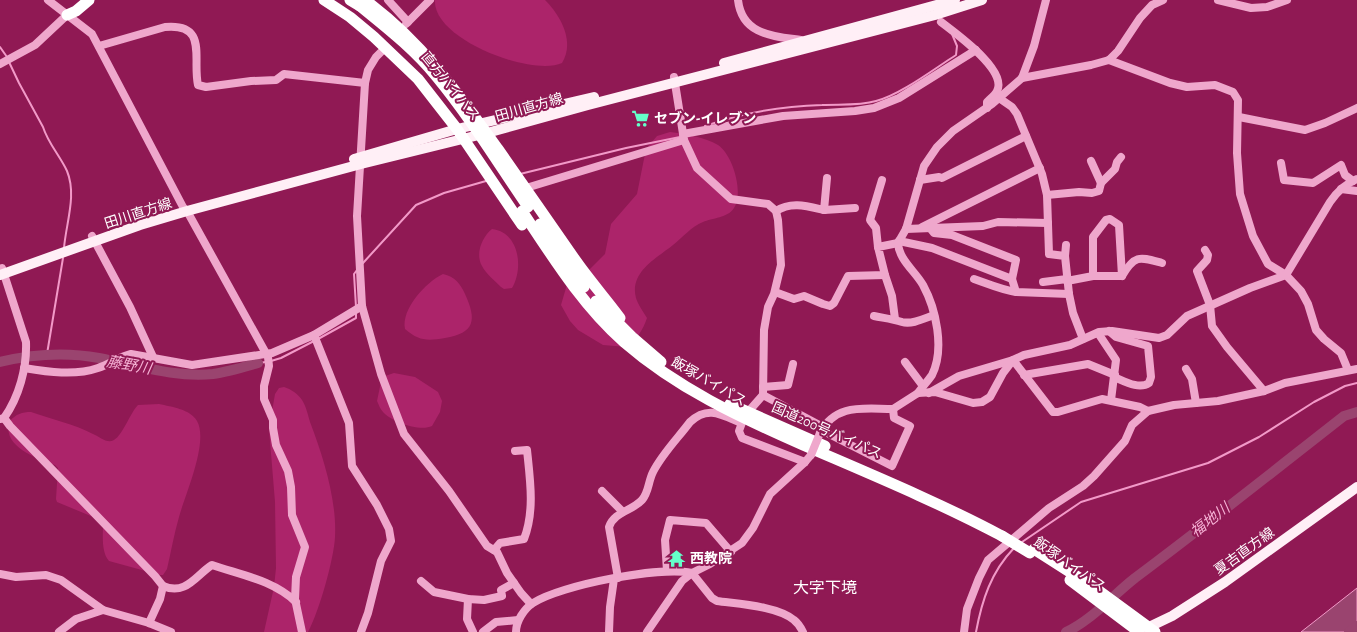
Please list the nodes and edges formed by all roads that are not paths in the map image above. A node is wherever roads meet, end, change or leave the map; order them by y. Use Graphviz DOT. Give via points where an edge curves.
graph roads {
  1 [pos="48,0"];
  2 [pos="79,0"];
  3 [pos="88,0"];
  4 [pos="324,0"];
  5 [pos="336,0"];
  6 [pos="388,0"];
  7 [pos="430,0"];
  8 [pos="738,0"];
  9 [pos="955,0"];
  10 [pos="982,0"];
  11 [pos="1046,0"];
  12 [pos="1163,0"];
  13 [pos="1218,0"];
  14 [pos="1286,0"];
  15 [pos="358,5"];
  16 [pos="938,10"];
  17 [pos="67,15"];
  18 [pos="805,41"];
  19 [pos="99,46"];
  20 [pos="976,50"];
  21 [pos="382,51"];
  22 [pos="1109,60"];
  23 [pos="0,64"];
  24 [pos="1022,78"];
  25 [pos="674,80"];
  26 [pos="365,83"];
  27 [pos="999,98"];
  28 [pos="987,108"];
  29 [pos="1357,108"];
  30 [pos="1239,117"];
  31 [pos="484,129"];
  32 [pos="460,134"];
  33 [pos="1026,136"];
  34 [pos="683,137"];
  35 [pos="1121,157"];
  36 [pos="1091,160"];
  37 [pos="361,161"];
  38 [pos="1281,162"];
  39 [pos="1040,168"];
  40 [pos="827,178"];
  41 [pos="882,180"];
  42 [pos="920,180"];
  43 [pos="1355,180"];
  44 [pos="1101,183"];
  45 [pos="526,188"];
  46 [pos="1342,189"];
  47 [pos="1357,191"];
  48 [pos="1047,195"];
  49 [pos="855,208"];
  50 [pos="185,209"];
  51 [pos="525,209"];
  52 [pos="824,210"];
  53 [pos="776,211"];
  54 [pos="1048,223"];
  55 [pos="930,228"];
  56 [pos="906,229"];
  57 [pos="918,229"];
  58 [pos="93,239"];
  59 [pos="898,242"];
  60 [pos="1066,245"];
  61 [pos="878,247"];
  62 [pos="1205,250"];
  63 [pos="1065,256"];
  64 [pos="1162,263"];
  65 [pos="1,271"];
  66 [pos="885,274"];
  67 [pos="1286,275"];
  68 [pos="1093,276"];
  69 [pos="1122,276"];
  70 [pos="974,279"];
  71 [pos="1012,279"];
  72 [pos="1067,280"];
  73 [pos="1043,282"];
  74 [pos="775,292"];
  75 [pos="1016,292"];
  76 [pos="1068,294"];
  77 [pos="1210,305"];
  78 [pos="362,306"];
  79 [pos="934,315"];
  80 [pos="874,316"];
  81 [pos="895,319"];
  82 [pos="1109,331"];
  83 [pos="1098,333"];
  84 [pos="314,335"];
  85 [pos="1083,339"];
  86 [pos="622,341"];
  87 [pos="640,343"];
  88 [pos="266,353"];
  89 [pos="152,357"];
  90 [pos="1014,360"];
  91 [pos="905,362"];
  92 [pos="792,364"];
  93 [pos="25,365"];
  94 [pos="1357,369"];
  95 [pos="1186,370"];
  96 [pos="1348,370"];
  97 [pos="1024,374"];
  98 [pos="1115,376"];
  99 [pos="920,390"];
  100 [pos="763,391"];
  101 [pos="1264,391"];
  102 [pos="929,392"];
  103 [pos="1111,400"];
  104 [pos="1196,403"];
  105 [pos="893,409"];
  106 [pos="1148,411"];
  107 [pos="2,418"];
  108 [pos="744,418"];
  109 [pos="822,430"];
  110 [pos="515,450"];
  111 [pos="805,462"];
  112 [pos="1357,487"];
  113 [pos="602,490"];
  114 [pos="623,512"];
  115 [pos="494,550"];
  116 [pos="730,552"];
  117 [pos="666,571"];
  118 [pos="692,573"];
  119 [pos="0,574"];
  120 [pos="616,579"];
  121 [pos="421,580"];
  122 [pos="514,583"];
  123 [pos="163,586"];
  124 [pos="468,599"];
  125 [pos="296,602"];
  126 [pos="531,604"];
  127 [pos="103,610"];
  128 [pos="518,620"];
  129 [pos="149,623"];
  130 [pos="1147,631"];
  131 [pos="59,632"];
  132 [pos="171,632"];
  133 [pos="302,632"];
  134 [pos="361,632"];
  135 [pos="473,632"];
  136 [pos="483,632"];
  137 [pos="516,632"];
  138 [pos="609,632"];
  139 [pos="647,632"];
  140 [pos="803,632"];
  141 [pos="964,632"];
  1 -- 17 [label="street"];
  2 -- 17 [label="highway"];
  3 -- 17 [label="highway" via="76,12"];
  4 -- 32 [label="highway" via="350,17 393,54 418,79"];
  5 -- 15 [label="highway, 直方バイパス"];
  6 -- 7 [label="street" via="407,23"];
  8 -- 18 [label="street" via="745,21 752,27 766,35"];
  9 -- 16 [label="main road, 田川直方線"];
  10 -- 16 [label="main road, 田川直方線"];
  11 -- 24 [label="street"];
  12 -- 22 [label="street" via="1152,5 1140,18"];
  13 -- 14 [label="street" via="1251,8 1267,7"];
  15 -- 31 [label="highway" via="388,17 413,41"];
  15 -- 51 [label="highway, 直方バイパス, bridge" via="395,35 435,75 478,133"];
  16 -- 18 [label="main road, 田川直方線"];
  16 -- 20 [label="street"];
  16 -- 25 [label="main road, 田川直方線"];
  17 -- 19 [label="street" via="92,34"];
  17 -- 23 [label="street" via="35,45"];
  18 -- 25 [label="main road, 田川直方線"];
  19 -- 26 [label="street" via="174,26 185,29 194,37 198,85 206,87 276,80 284,74"];
  19 -- 50 [label="street"];
  20 -- 28 [label="street" via="993,68 997,80 997,92 986,102"];
  20 -- 34 [label="street" via="899,98 874,108 783,116"];
  21 -- 26 [label="street" via="368,70"];
  22 -- 24 [label="street"];
  22 -- 30 [label="street" via="1170,84 1223,87 1233,92 1238,100"];
  24 -- 27 [label="street"];
  25 -- 31 [label="main road, 田川直方線"];
  25 -- 34 [label="street"];
  26 -- 37 [label="street"];
  27 -- 28 [label="street"];
  27 -- 33 [label="street" via="1017,114"];
  28 -- 42 [label="street" via="953,131 937,147 924,166"];
  29 -- 30 [label="street" via="1304,130"];
  30 -- 67 [label="street" via="1240,194 1253,236 1268,264"];
  31 -- 32 [label="main road, 田川直方線"];
  31 -- 45 [label="highway"];
  32 -- 37 [label="main road, 田川直方線"];
  32 -- 86 [label="highway" via="557,275 599,323"];
  33 -- 39 [label="street"];
  33 -- 42 [label="street" via="942,178"];
  34 -- 45 [label="street"];
  34 -- 53 [label="street" via="697,168 731,199 768,204"];
  35 -- 44 [label="street" via="1115,169"];
  36 -- 44 [label="street"];
  37 -- 50 [label="main road, 田川直方線"];
  37 -- 78 [label="street" via="357,216"];
  38 -- 43 [label="street" via="1284,180 1313,183 1341,165 1345,174"];
  39 -- 48 [label="street"];
  39 -- 57 [label="street"];
  40 -- 52 [label="street"];
  41 -- 61 [label="street" via="870,220 876,228"];
  42 -- 56 [label="street"];
  43 -- 46 [label="street"];
  44 -- 48 [label="street" via="1099,191 1092,193"];
  45 -- 87 [label="highway" via="577,262"];
  46 -- 47 [label="street"];
  46 -- 67 [label="street" via="1330,202"];
  48 -- 54 [label="street"];
  49 -- 52 [label="street"];
  50 -- 58 [label="main road, 田川直方線"];
  50 -- 88 [label="street"];
  51 -- 86 [label="highway, 飯塚バイパス" via="568,279"];
  51 -- 87 [label="highway, 国道200号バイパス" via="586,290"];
  52 -- 53 [label="street" via="796,204"];
  53 -- 74 [label="street" via="781,265"];
  54 -- 55 [label="street" via="998,222 983,226"];
  54 -- 63 [label="street" via="1049,254"];
  55 -- 57 [label="street"];
  55 -- 71 [label="street" via="934,233 952,234 1016,260"];
  56 -- 57 [label="street"];
  56 -- 59 [label="street"];
  58 -- 65 [label="main road, 田川直方線"];
  58 -- 89 [label="street" via="130,307"];
  59 -- 61 [label="street"];
  59 -- 71 [label="street" via="932,248"];
  59 -- 79 [label="street" via="900,255 923,285"];
  60 -- 63 [label="street"];
  61 -- 66 [label="street"];
  62 -- 77 [label="street" via="1207,260 1197,271"];
  63 -- 72 [label="street"];
  64 -- 69 [label="street" via="1137,259"];
  65 -- 93 [label="street" via="26,342"];
  66 -- 74 [label="street" via="848,276 830,306 804,296 794,299"];
  66 -- 81 [label="street"];
  67 -- 77 [label="street"];
  67 -- 96 [label="street" via="1301,291 1316,330 1341,353"];
  68 -- 69 [label="street"];
  68 -- 69 [label="street" via="1093,238 1110,219 1119,225"];
  68 -- 72 [label="street"];
  70 -- 75 [label="street"];
  71 -- 75 [label="street"];
  72 -- 73 [label="street"];
  72 -- 76 [label="street"];
  74 -- 100 [label="street" via="768,307 764,330"];
  75 -- 76 [label="street"];
  76 -- 85 [label="street"];
  77 -- 82 [label="street" via="1187,316 1167,335 1159,338"];
  77 -- 101 [label="street" via="1212,326"];
  78 -- 84 [label="street"];
  78 -- 115 [label="street" via="381,374 404,434 487,546"];
  79 -- 81 [label="street" via="912,322"];
  79 -- 99 [label="street" via="938,346 934,369"];
  80 -- 81 [label="street"];
  82 -- 83 [label="street"];
  82 -- 98 [label="street" via="1116,337 1148,346 1149,383 1140,386"];
  83 -- 85 [label="street"];
  83 -- 98 [label="street" via="1116,360"];
  84 -- 88 [label="street"];
  84 -- 134 [label="street" via="349,423 352,466 389,529 390,541 381,561"];
  85 -- 90 [label="street" via="1070,345 1024,354"];
  86 -- 108 [label="highway, 飯塚バイパス" via="666,375"];
  87 -- 108 [label="highway, 国道200号バイパス" via="686,380 720,399"];
  88 -- 89 [label="street" via="192,366"];
  88 -- 125 [label="street" via="269,366 264,399 273,420 276,445 288,471 292,515 305,547 296,576"];
  89 -- 93 [label="street" via="122,356 85,372 47,372"];
  90 -- 97 [label="street"];
  90 -- 102 [label="street" via="959,376"];
  90 -- 102 [label="street" via="990,397 982,402 973,403"];
  91 -- 99 [label="street"];
  92 -- 100 [label="street" via="788,385"];
  93 -- 107 [label="street" via="12,407"];
  94 -- 96 [label="street"];
  95 -- 104 [label="street" via="1192,379"];
  96 -- 101 [label="street" via="1285,383"];
  97 -- 98 [label="street" via="1088,364"];
  97 -- 103 [label="street" via="1053,412 1102,399"];
  98 -- 103 [label="street"];
  99 -- 102 [label="street"];
  99 -- 105 [label="street"];
  100 -- 108 [label="street"];
  100 -- 109 [label="street"];
  101 -- 104 [label="street"];
  103 -- 106 [label="street"];
  104 -- 106 [label="street"];
  105 -- 109 [label="street" via="850,409 836,414"];
  105 -- 109 [label="street" via="894,418 910,426 892,466"];
  106 -- 141 [label="street" via="1132,425 1125,441 1094,476 1049,508 988,560 973,591"];
  107 -- 123 [label="street"];
  108 -- 111 [label="street" via="739,431 742,438"];
  108 -- 114 [label="street" via="714,412 696,416 653,471 643,499"];
  108 -- 130 [label="highway, 国道200号バイパス" via="928,492 986,519"];
  109 -- 111 [label="street, bridge"];
  110 -- 115 [label="street" via="527,450 531,496 526,533 524,539 500,543"];
  111 -- 116 [label="street" via="770,494 753,528"];
  112 -- 130 [label="main road, 夏吉直方線" via="1225,582"];
  113 -- 114 [label="street"];
  114 -- 120 [label="street" via="612,520 609,527"];
  115 -- 122 [label="street"];
  116 -- 117 [label="street" via="706,523 670,520 665,540"];
  116 -- 118 [label="street"];
  117 -- 118 [label="street"];
  117 -- 120 [label="street"];
  118 -- 139 [label="street" via="673,592"];
  118 -- 140 [label="street" via="717,601 784,614 794,620"];
  119 -- 127 [label="street" via="46,576 61,580"];
  120 -- 126 [label="street" via="574,588"];
  120 -- 138 [label="street"];
  121 -- 124 [label="street" via="434,592"];
  122 -- 124 [label="street" via="501,590 502,596"];
  122 -- 126 [label="street"];
  123 -- 125 [label="street" via="179,588 212,565 266,582"];
  123 -- 129 [label="street"];
  124 -- 135 [label="street" via="467,619"];
  125 -- 133 [label="street"];
  126 -- 128 [label="street"];
  127 -- 129 [label="street"];
  127 -- 131 [label="street" via="76,619"];
  128 -- 136 [label="street" via="496,622"];
  128 -- 137 [label="street"];
  129 -- 132 [label="street"];
}
